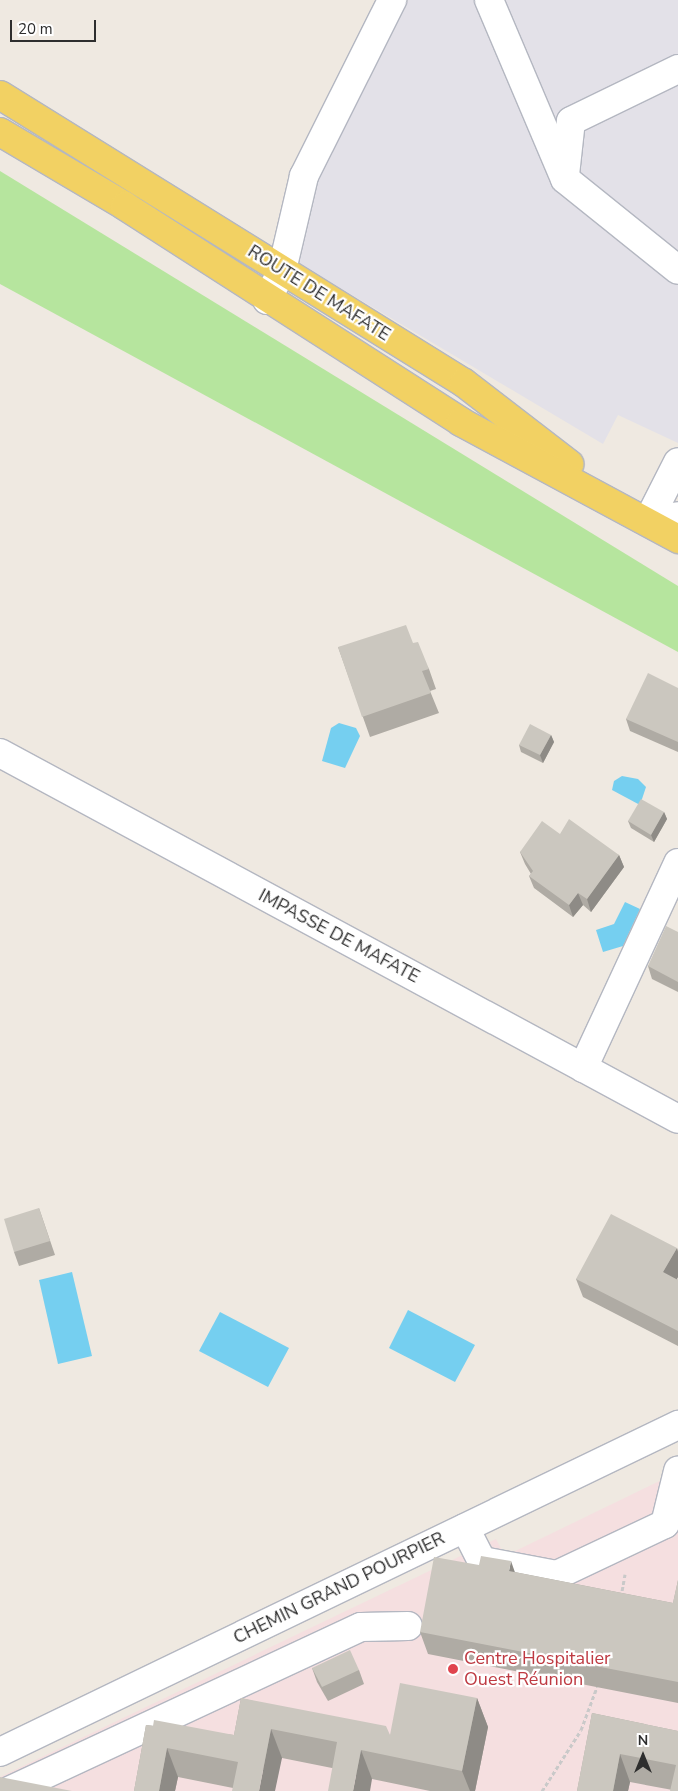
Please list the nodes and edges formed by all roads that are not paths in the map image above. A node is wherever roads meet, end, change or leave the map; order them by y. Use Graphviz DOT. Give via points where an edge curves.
graph roads {
  1 [pos="392,0"];
  2 [pos="489,0"];
  3 [pos="678,69"];
  4 [pos="0,95"];
  5 [pos="0,132"];
  6 [pos="565,178"];
  7 [pos="282,270"];
  8 [pos="678,270"];
  9 [pos="267,300"];
  10 [pos="678,462"];
  11 [pos="637,514"];
  12 [pos="678,516"];
  13 [pos="678,540"];
  14 [pos="0,753"];
  15 [pos="678,862"];
  16 [pos="583,1068"];
  17 [pos="678,1119"];
  18 [pos="678,1425"];
  19 [pos="678,1471"];
  20 [pos="465,1528"];
  21 [pos="408,1626"];
  22 [pos="0,1752"];
  23 [pos="9,1791"];
  1 -- 7 [label="street" via="304,176"];
  2 -- 6 [label="street"];
  3 -- 6 [label="street" via="571,121"];
  4 -- 7 [label="main road, ROUTE DE MAFATE"];
  5 -- 9 [label="main road, ROUTE DE MAFATE" via="125,206"];
  6 -- 8 [label="street"];
  7 -- 9 [label="street"];
  7 -- 11 [label="main road, ROUTE DE MAFATE" via="464,383"];
  9 -- 11 [label="main road, ROUTE DE MAFATE" via="461,422"];
  10 -- 11 [label="street"];
  11 -- 12 [label="street"];
  11 -- 13 [label="main road, ROUTE DE MAFATE"];
  14 -- 16 [label="street, IMPASSE DE MAFATE"];
  15 -- 16 [label="street"];
  16 -- 17 [label="street, IMPASSE DE MAFATE"];
  18 -- 20 [label="street, CHEMIN GRAND POURPIER"];
  19 -- 20 [label="street" via="665,1524 557,1576 482,1561"];
  20 -- 22 [label="street, CHEMIN GRAND POURPIER"];
  21 -- 23 [label="street" via="361,1627"];
}
